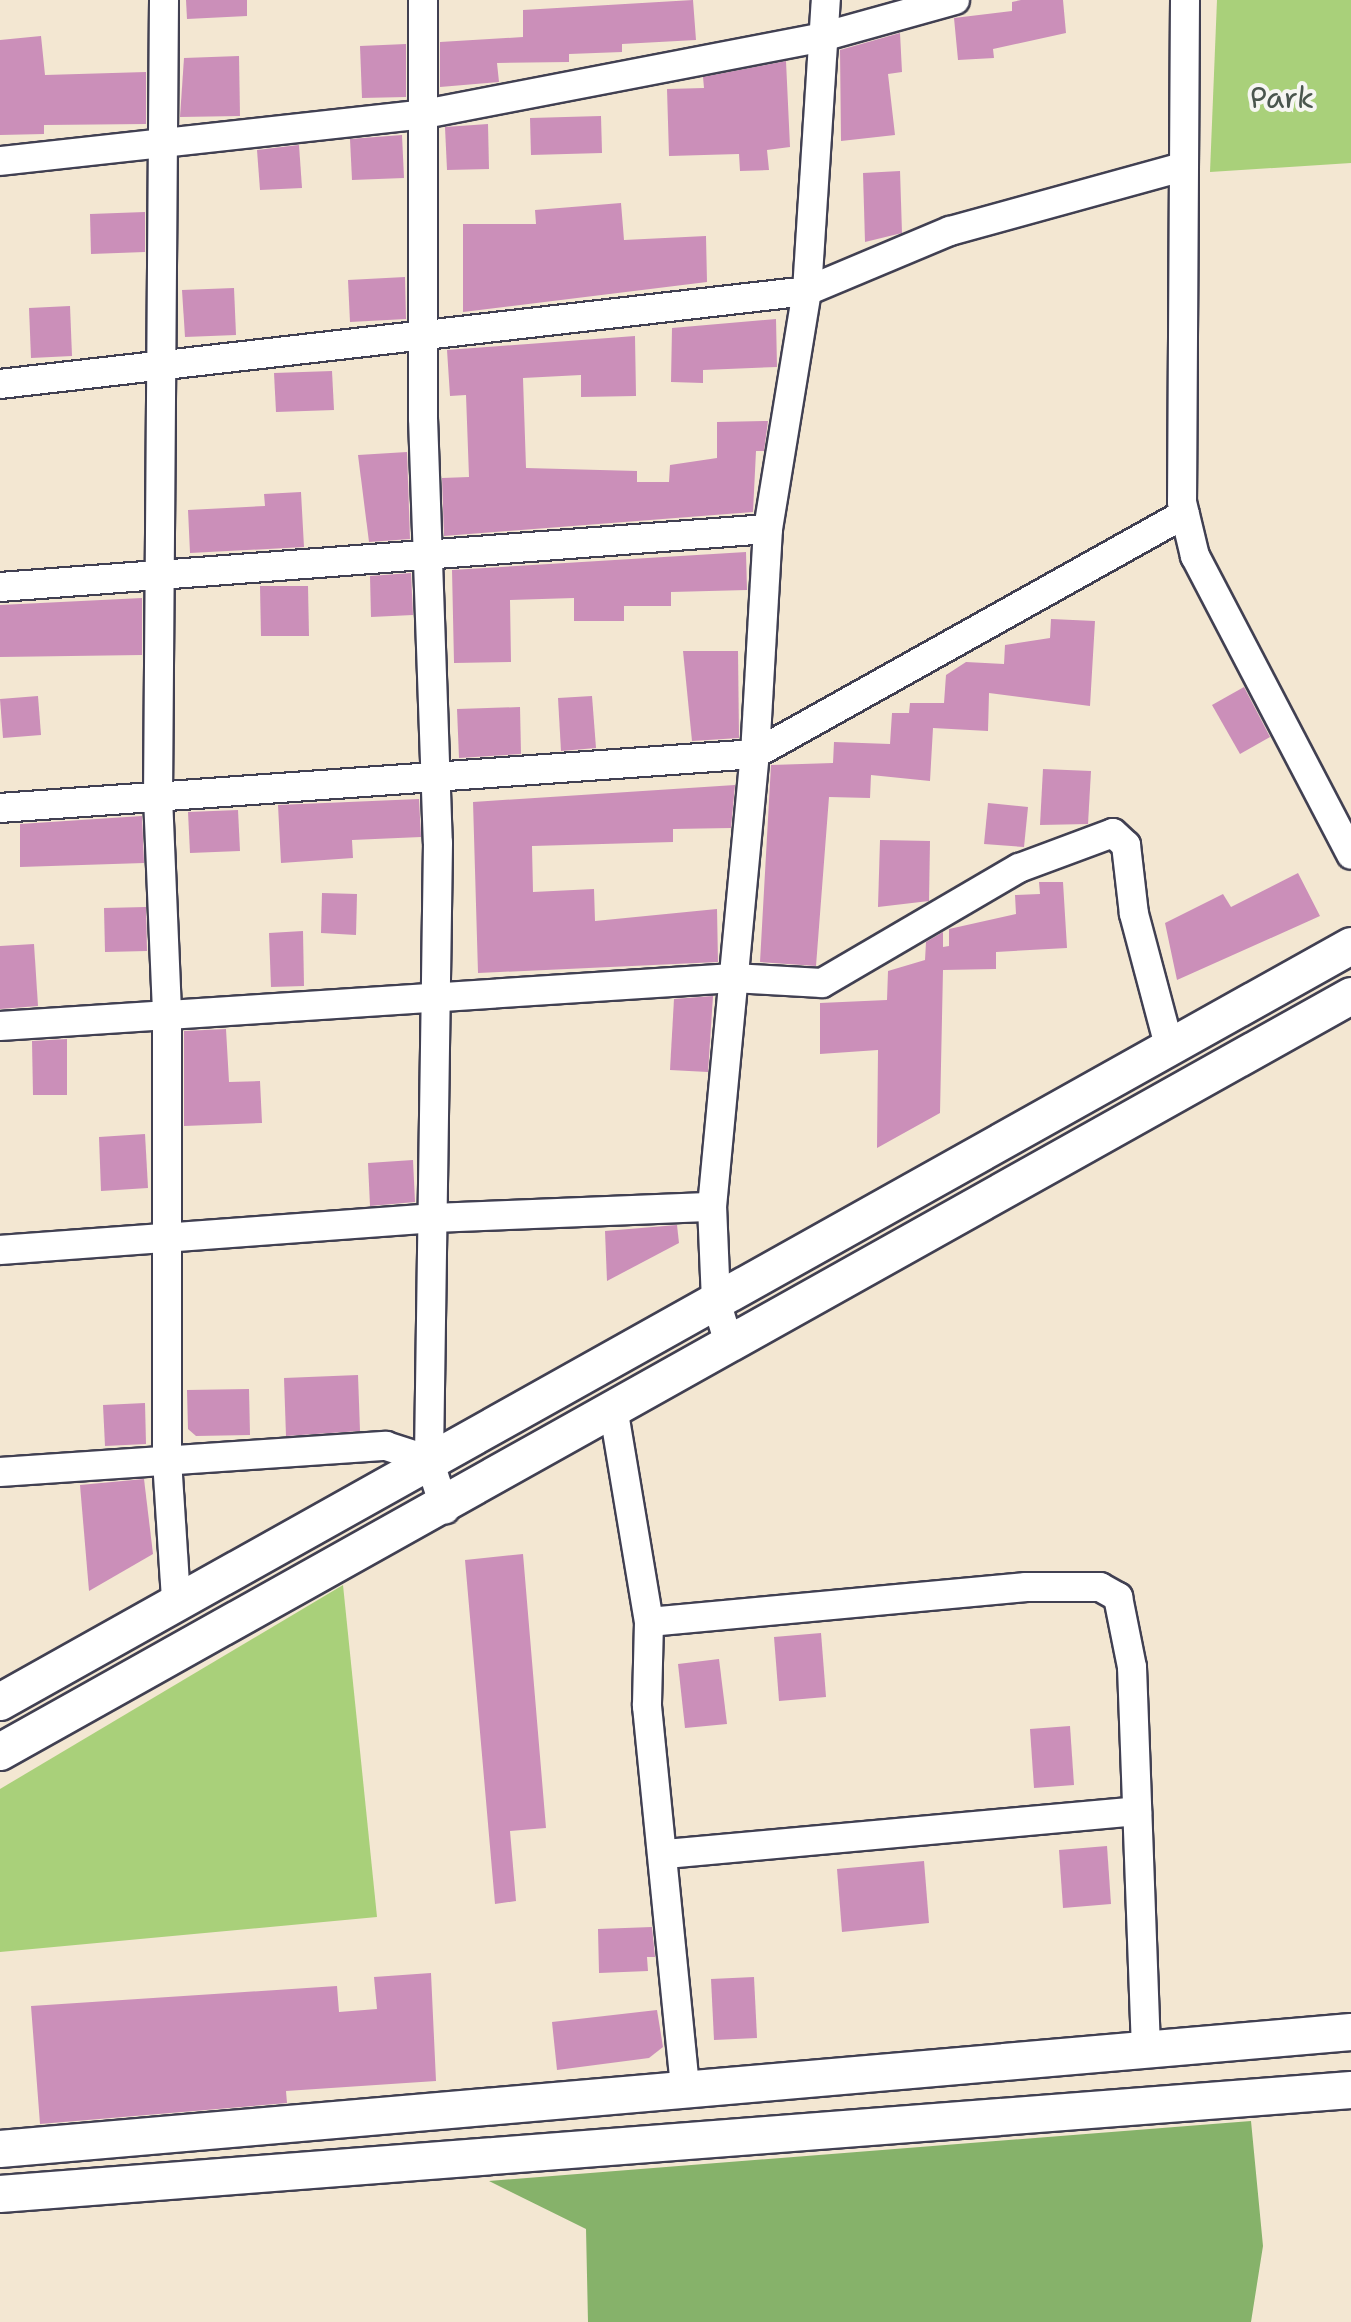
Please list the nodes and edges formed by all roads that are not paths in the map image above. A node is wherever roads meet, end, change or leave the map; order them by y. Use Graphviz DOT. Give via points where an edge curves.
graph roads {
  1 [pos="164,0"];
  2 [pos="423,0"];
  3 [pos="826,0"];
  4 [pos="955,0"];
  5 [pos="1185,0"];
  6 [pos="822,37"];
  7 [pos="424,114"];
  8 [pos="164,141"];
  9 [pos="0,161"];
  10 [pos="1183,167"];
  11 [pos="807,291"];
  12 [pos="423,335"];
  13 [pos="164,367"];
  14 [pos="0,384"];
  15 [pos="1185,514"];
  16 [pos="768,529"];
  17 [pos="428,559"];
  18 [pos="159,574"];
  19 [pos="0,587"];
  20 [pos="755,754"];
  21 [pos="435,777"];
  22 [pos="158,797"];
  23 [pos="0,808"];
  24 [pos="1351,855"];
  25 [pos="1351,946"];
  26 [pos="733,978"];
  27 [pos="1351,996"];
  28 [pos="434,1002"];
  29 [pos="167,1015"];
  30 [pos="0,1026"];
  31 [pos="1169,1046"];
  32 [pos="712,1207"];
  33 [pos="435,1218"];
  34 [pos="162,1242"];
  35 [pos="0,1250"];
  36 [pos="716,1301"];
  37 [pos="730,1347"];
  38 [pos="614,1413"];
  39 [pos="167,1460"];
  40 [pos="429,1460"];
  41 [pos="0,1472"];
  42 [pos="445,1509"];
  43 [pos="176,1600"];
  44 [pos="649,1622"];
  45 [pos="0,1702"];
  46 [pos="0,1752"];
  47 [pos="1137,1811"];
  48 [pos="666,1854"];
  49 [pos="1351,2032"];
  50 [pos="1146,2049"];
  51 [pos="685,2089"];
  52 [pos="1351,2090"];
  53 [pos="0,2149"];
  54 [pos="0,2194"];
  1 -- 8 [label="street"];
  2 -- 7 [label="street"];
  3 -- 6 [label="street"];
  4 -- 6 [label="street"];
  5 -- 10 [label="street"];
  6 -- 7 [label="street"];
  6 -- 11 [label="street"];
  7 -- 8 [label="street"];
  7 -- 12 [label="street"];
  8 -- 9 [label="street"];
  8 -- 13 [label="street"];
  10 -- 11 [label="street" via="950,231"];
  10 -- 15 [label="street"];
  11 -- 12 [label="street"];
  11 -- 16 [label="street"];
  12 -- 13 [label="street"];
  12 -- 17 [label="street"];
  13 -- 14 [label="street"];
  13 -- 18 [label="street"];
  15 -- 20 [label="street"];
  15 -- 24 [label="street" via="1195,556"];
  16 -- 17 [label="street"];
  16 -- 20 [label="street"];
  17 -- 18 [label="street"];
  17 -- 21 [label="street"];
  18 -- 19 [label="street"];
  18 -- 22 [label="street"];
  20 -- 21 [label="street"];
  20 -- 26 [label="street"];
  21 -- 22 [label="street"];
  21 -- 28 [label="street"];
  22 -- 23 [label="street"];
  22 -- 29 [label="street"];
  25 -- 31 [label="street"];
  26 -- 28 [label="street"];
  26 -- 31 [label="street" via="822,983 1019,868 1113,833 1126,845 1134,914"];
  26 -- 32 [label="street"];
  27 -- 37 [label="street"];
  28 -- 29 [label="street"];
  28 -- 33 [label="street"];
  29 -- 30 [label="street"];
  29 -- 34 [label="street"];
  31 -- 36 [label="street"];
  32 -- 33 [label="street"];
  32 -- 36 [label="street"];
  33 -- 34 [label="street"];
  33 -- 40 [label="street"];
  34 -- 35 [label="street"];
  34 -- 39 [label="street"];
  36 -- 37 [label="street"];
  36 -- 40 [label="street"];
  37 -- 38 [label="street"];
  38 -- 42 [label="street"];
  38 -- 44 [label="street"];
  39 -- 40 [label="street" via="386,1446"];
  39 -- 41 [label="street"];
  39 -- 43 [label="street"];
  40 -- 42 [label="street"];
  40 -- 43 [label="street"];
  42 -- 46 [label="street"];
  43 -- 45 [label="street"];
  44 -- 47 [label="street" via="1026,1587 1100,1587 1118,1597 1132,1667"];
  44 -- 48 [label="street" via="647,1706"];
  47 -- 48 [label="street"];
  47 -- 50 [label="street"];
  48 -- 51 [label="street"];
  49 -- 50 [label="street"];
  50 -- 51 [label="street"];
  51 -- 53 [label="street"];
  52 -- 54 [label="street"];
}
